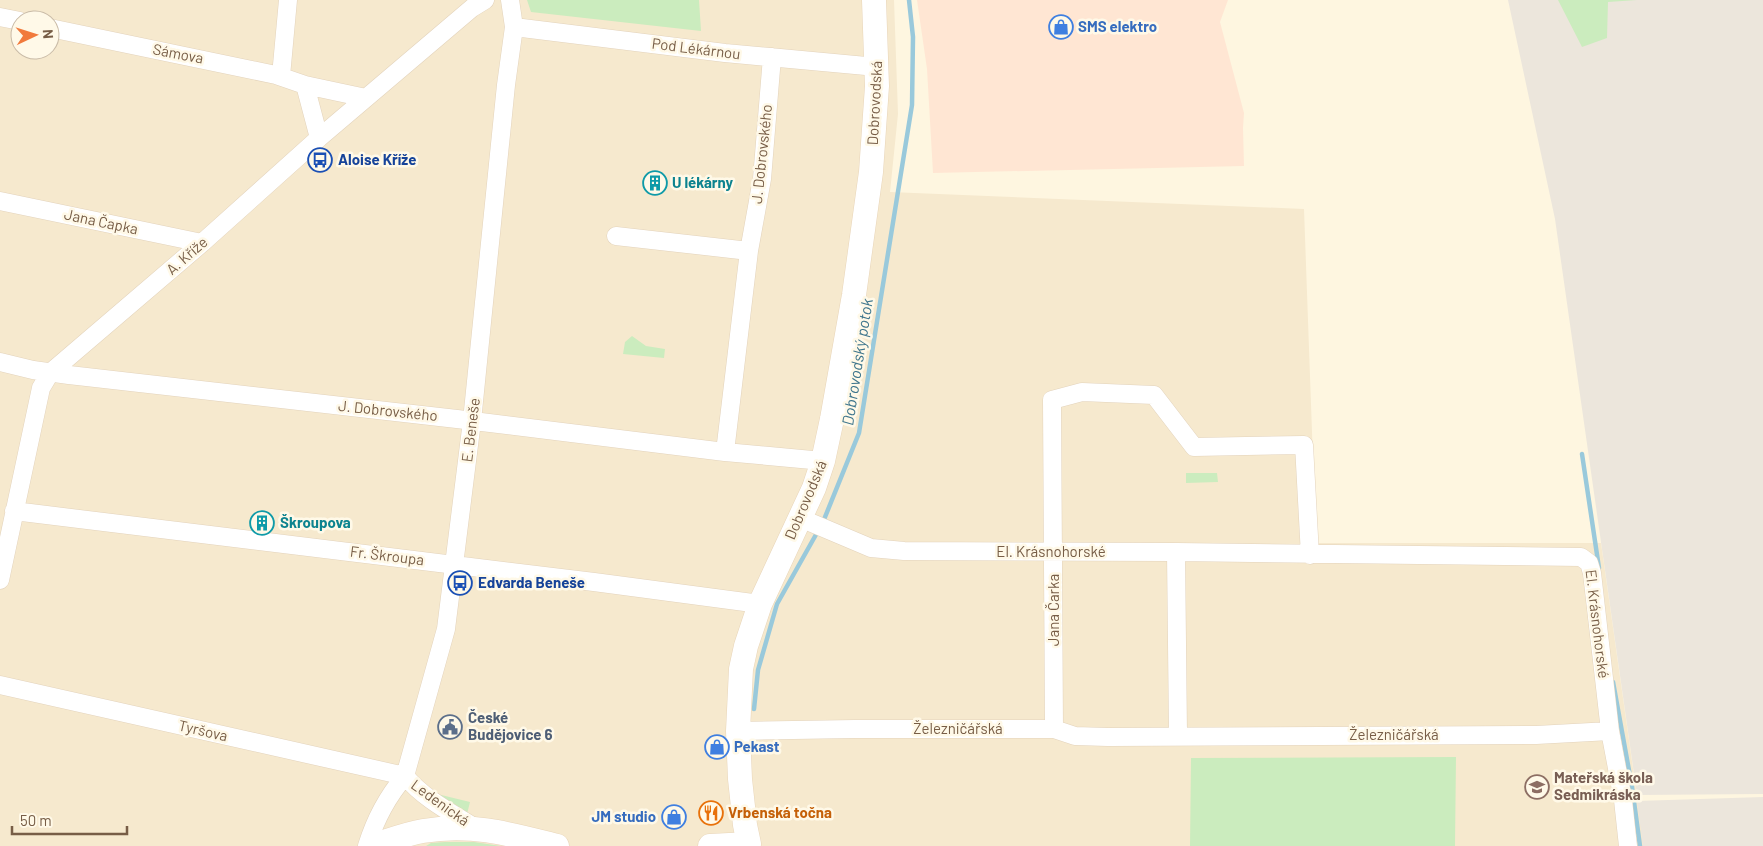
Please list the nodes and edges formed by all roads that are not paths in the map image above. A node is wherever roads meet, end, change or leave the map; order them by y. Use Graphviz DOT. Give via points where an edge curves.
graph roads {
  1 [pos="288,0"];
  2 [pos="485,0"];
  3 [pos="510,0"];
  4 [pos="874,0"];
  5 [pos="514,27"];
  6 [pos="60,30"];
  7 [pos="772,56"];
  8 [pos="877,67"];
  9 [pos="282,76"];
  10 [pos="305,85"];
  11 [pos="366,98"];
  12 [pos="319,138"];
  13 [pos="0,201"];
  14 [pos="616,236"];
  15 [pos="202,243"];
  16 [pos="749,251"];
  17 [pos="0,362"];
  18 [pos="50,373"];
  19 [pos="472,421"];
  20 [pos="725,452"];
  21 [pos="823,461"];
  22 [pos="14,511"];
  23 [pos="806,520"];
  24 [pos="1054,552"];
  25 [pos="1176,552"];
  26 [pos="1310,554"];
  27 [pos="454,565"];
  28 [pos="0,580"];
  29 [pos="760,604"];
  30 [pos="0,685"];
  31 [pos="1054,729"];
  32 [pos="738,731"];
  33 [pos="1610,732"];
  34 [pos="1178,736"];
  35 [pos="405,776"];
  36 [pos="477,829"];
  37 [pos="369,846"];
  38 [pos="557,846"];
  39 [pos="710,846"];
  40 [pos="1628,846"];
  1 -- 9 [label="street"];
  2 -- 11 [label="street, A. Kříže"];
  3 -- 5 [label="street, E. Beneše"];
  4 -- 8 [label="main road, Dobrovodská"];
  5 -- 7 [label="street, Pod Lékárnou"];
  5 -- 19 [label="street, E. Beneše"];
  6 -- 9 [label="street, Sámova"];
  7 -- 8 [label="street, Pod Lékárnou"];
  7 -- 16 [label="street, J. Dobrovského" via="762,179"];
  8 -- 21 [label="main road, Dobrovodská" via="866,212 852,311"];
  9 -- 10 [label="street, Sámova"];
  10 -- 11 [label="street, Sámova"];
  10 -- 12 [label="street"];
  11 -- 12 [label="street, A. Kříže"];
  12 -- 15 [label="street, A. Kříže"];
  13 -- 15 [label="street, Jana Čapka"];
  14 -- 16 [label="street"];
  15 -- 18 [label="street, A. Kříže"];
  16 -- 20 [label="street, J. Dobrovského"];
  17 -- 18 [label="street, J. Dobrovského"];
  18 -- 19 [label="street, J. Dobrovského"];
  18 -- 22 [label="street, A. Kříže" via="41,388"];
  19 -- 20 [label="street, J. Dobrovského"];
  19 -- 27 [label="street, E. Beneše"];
  20 -- 21 [label="street, J. Dobrovského"];
  21 -- 23 [label="main road, Dobrovodská"];
  22 -- 27 [label="street, Fr. Škroupa"];
  22 -- 28 [label="street, A. Kříže"];
  23 -- 24 [label="street, El. Krásnohorské" via="871,548"];
  23 -- 29 [label="main road, Dobrovodská"];
  24 -- 25 [label="street, El. Krásnohorské"];
  24 -- 26 [label="street, Jana Čarka" via="1052,400 1082,392 1154,395 1194,447 1304,445"];
  24 -- 31 [label="street, Jana Čarka"];
  25 -- 26 [label="street, El. Krásnohorské"];
  25 -- 34 [label="street"];
  26 -- 33 [label="street, El. Krásnohorské" via="1581,556 1589,563 1592,573"];
  27 -- 29 [label="street, Fr. Škroupa"];
  27 -- 35 [label="street, E. Beneše" via="446,629"];
  29 -- 32 [label="main road, Dobrovodská" via="741,669"];
  30 -- 35 [label="street, Tyršova"];
  31 -- 32 [label="street, Železničářská"];
  31 -- 34 [label="street, Železničářská" via="1074,736"];
  32 -- 39 [label="main road, Dobrovodská" via="749,844"];
  33 -- 34 [label="street, Železničářská"];
  33 -- 40 [label="street, El. Krásnohorské"];
  35 -- 36 [label="street, Ledenická" via="414,787"];
  35 -- 37 [label="street, E. Beneše" via="392,791 373,827"];
  36 -- 37 [label="main road, Ledenická" via="422,831"];
  36 -- 38 [label="main road, Ledenická" via="514,834"];
}
